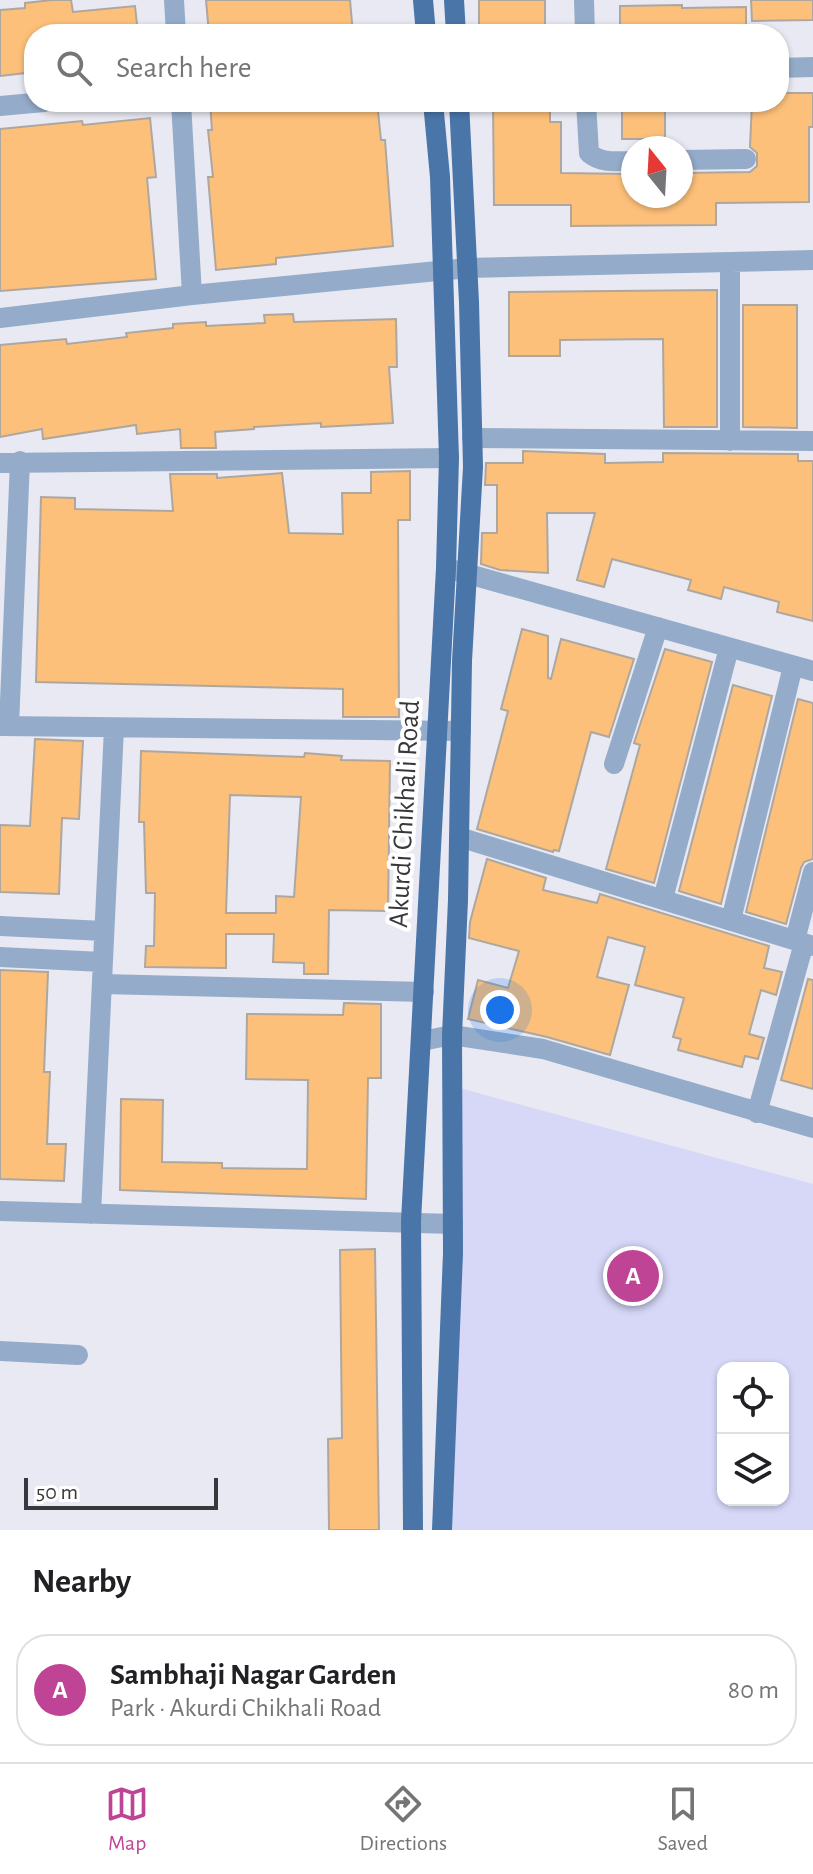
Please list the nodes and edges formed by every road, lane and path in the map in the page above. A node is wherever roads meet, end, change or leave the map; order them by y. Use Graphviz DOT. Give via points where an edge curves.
graph roads {
  1 [pos="174,0"];
  2 [pos="423,0"];
  3 [pos="454,0"];
  4 [pos="584,0"];
  5 [pos="175,24"];
  6 [pos="425,24"];
  7 [pos="455,24"];
  8 [pos="585,24"];
  9 [pos="813,67"];
  10 [pos="789,68"];
  11 [pos="24,104"];
  12 [pos="0,106"];
  13 [pos="182,112"];
  14 [pos="434,112"];
  15 [pos="460,112"];
  16 [pos="587,112"];
  17 [pos="746,159"];
  18 [pos="693,160"];
  19 [pos="621,161"];
  20 [pos="813,260"];
  21 [pos="730,262"];
  22 [pos="468,268"];
  23 [pos="444,271"];
  24 [pos="192,295"];
  25 [pos="0,318"];
  26 [pos="472,438"];
  27 [pos="730,441"];
  28 [pos="813,441"];
  29 [pos="449,458"];
  30 [pos="10,462"];
  31 [pos="446,568"];
  32 [pos="466,574"];
  33 [pos="658,627"];
  34 [pos="729,648"];
  35 [pos="807,667"];
  36 [pos="4,726"];
  37 [pos="114,728"];
  38 [pos="438,731"];
  39 [pos="461,731"];
  40 [pos="614,764"];
  41 [pos="459,837"];
  42 [pos="813,872"];
  43 [pos="663,899"];
  44 [pos="731,920"];
  45 [pos="0,926"];
  46 [pos="104,931"];
  47 [pos="804,943"];
  48 [pos="0,957"];
  49 [pos="102,962"];
  50 [pos="102,984"];
  51 [pos="424,992"];
  52 [pos="452,1035"];
  53 [pos="422,1041"];
  54 [pos="757,1113"];
  55 [pos="813,1128"];
  56 [pos="0,1211"];
  57 [pos="91,1214"];
  58 [pos="411,1221"];
  59 [pos="453,1224"];
  60 [pos="0,1351"];
  61 [pos="78,1355"];
  62 [pos="413,1530"];
  63 [pos="442,1530"];
  1 -- 5 [label="street"];
  2 -- 6 [label="main road"];
  3 -- 7 [label="main road"];
  4 -- 8 [label="street"];
  9 -- 10 [label="street"];
  11 -- 12 [label="street"];
  13 -- 24 [label="street"];
  14 -- 23 [label="main road, Akurdi Chikhali Road"];
  15 -- 22 [label="main road"];
  16 -- 19 [label="street" via="589,153 596,159"];
  17 -- 18 [label="street"];
  20 -- 21 [label="street"];
  21 -- 22 [label="street"];
  21 -- 27 [label="street"];
  22 -- 23 [label="street"];
  22 -- 26 [label="main road"];
  23 -- 24 [label="street"];
  23 -- 29 [label="main road, Akurdi Chikhali Road"];
  24 -- 25 [label="street"];
  26 -- 27 [label="street"];
  26 -- 32 [label="main road"];
  27 -- 28 [label="street"];
  29 -- 30 [label="street"];
  29 -- 31 [label="main road, Akurdi Chikhali Road"];
  30 -- 36 [label="street"];
  31 -- 32 [label="street"];
  31 -- 38 [label="main road, Akurdi Chikhali Road"];
  32 -- 33 [label="street"];
  32 -- 39 [label="main road"];
  33 -- 34 [label="street"];
  33 -- 40 [label="street"];
  34 -- 35 [label="street"];
  34 -- 43 [label="street"];
  35 -- 44 [label="street"];
  36 -- 37 [label="street"];
  37 -- 38 [label="street"];
  37 -- 46 [label="street"];
  38 -- 39 [label="street"];
  38 -- 51 [label="main road, Akurdi Chikhali Road"];
  39 -- 41 [label="main road"];
  41 -- 43 [label="street"];
  41 -- 52 [label="main road"];
  42 -- 47 [label="street"];
  43 -- 44 [label="street"];
  44 -- 47 [label="street"];
  45 -- 46 [label="street"];
  46 -- 49 [label="street"];
  47 -- 54 [label="street"];
  48 -- 49 [label="street"];
  49 -- 50 [label="street"];
  50 -- 51 [label="street"];
  50 -- 57 [label="street"];
  51 -- 53 [label="main road, Akurdi Chikhali Road"];
  52 -- 53 [label="street"];
  52 -- 54 [label="street" via="543,1049"];
  52 -- 59 [label="main road"];
  53 -- 58 [label="main road, Akurdi Chikhali Road"];
  54 -- 55 [label="street"];
  56 -- 57 [label="street"];
  57 -- 58 [label="street"];
  58 -- 59 [label="street"];
  58 -- 62 [label="main road, Akurdi Chikhali Road"];
  59 -- 63 [label="main road"];
  60 -- 61 [label="street"];
}
